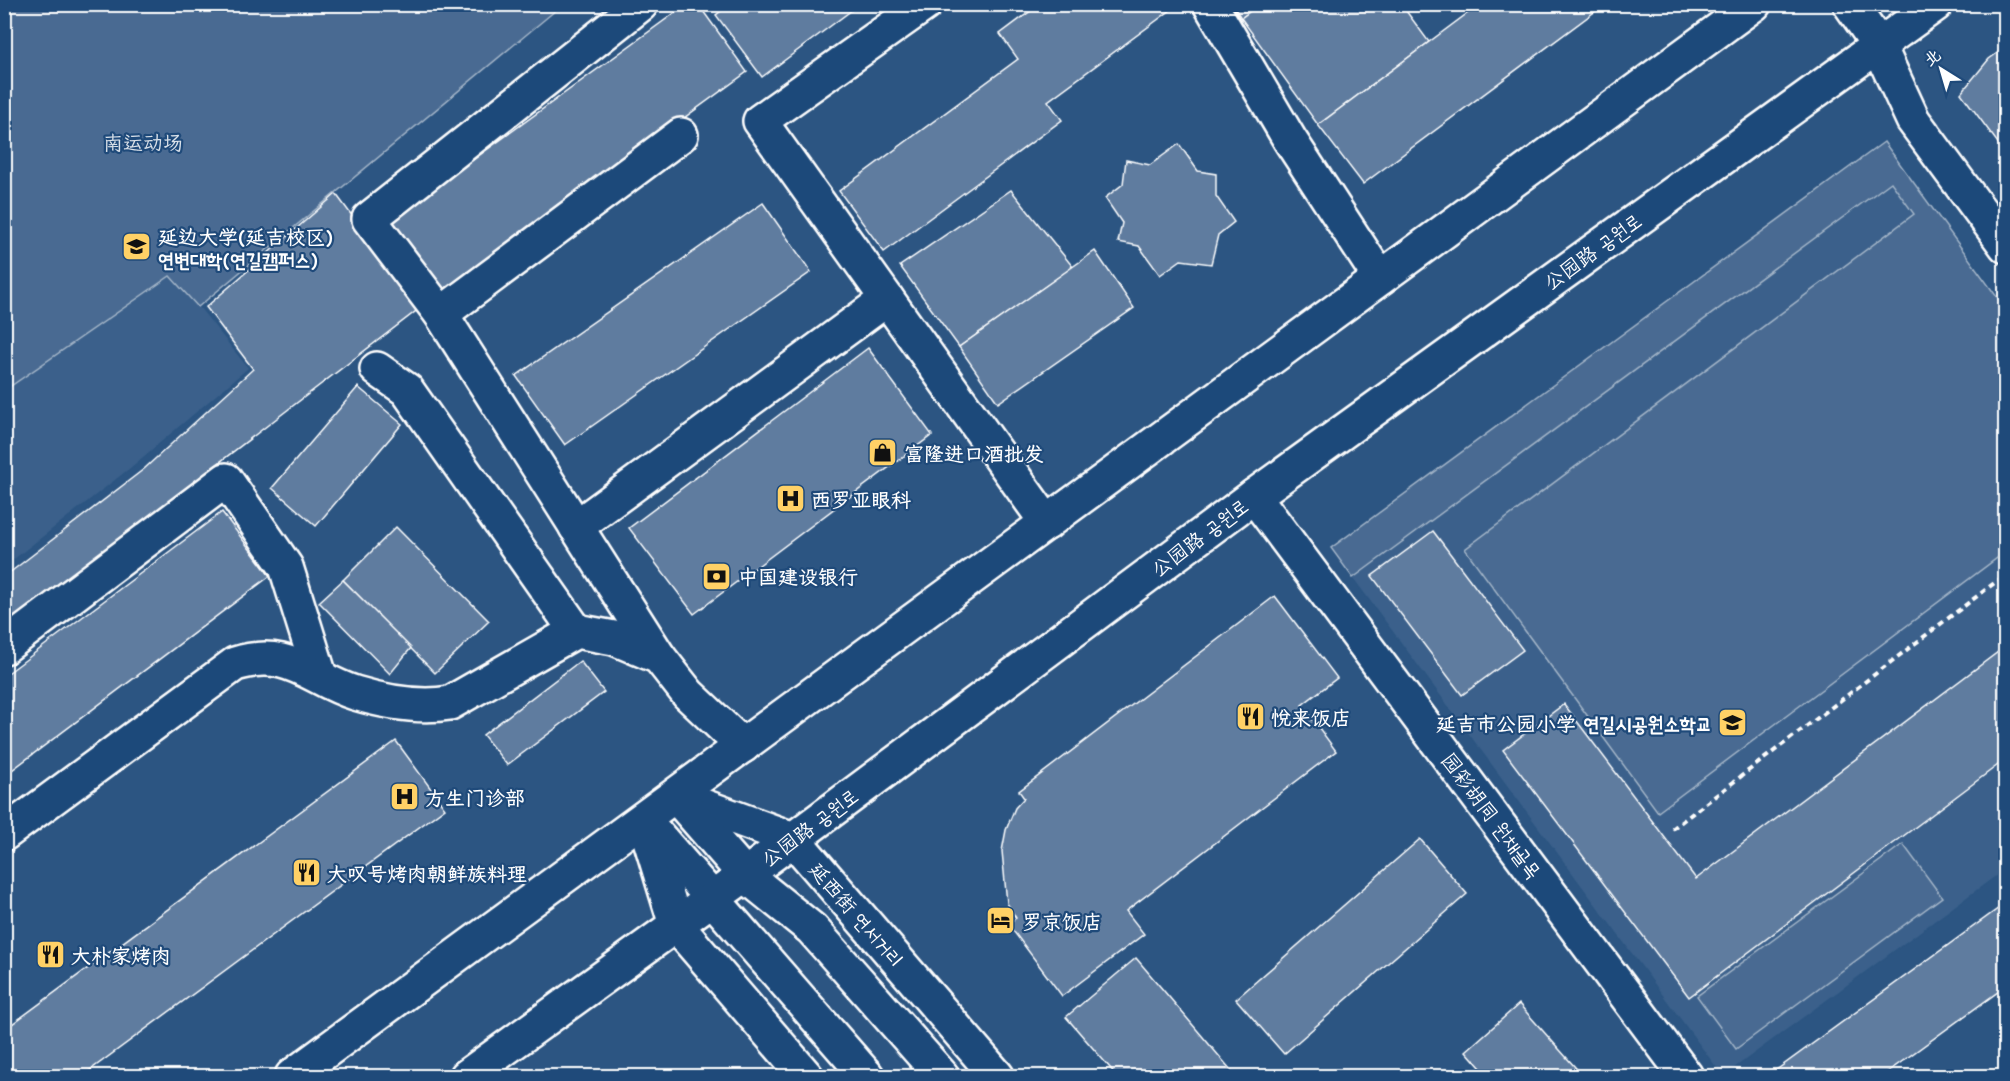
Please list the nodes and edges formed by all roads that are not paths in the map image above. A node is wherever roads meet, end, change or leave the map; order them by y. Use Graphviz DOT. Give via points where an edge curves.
graph roads {
  1 [pos="640,4"];
  2 [pos="925,4"];
  3 [pos="1210,4"];
  4 [pos="1754,4"];
  5 [pos="1850,4"];
  6 [pos="1936,4"];
  7 [pos="1878,44"];
  8 [pos="681,135"];
  9 [pos="2006,246"];
  10 [pos="1380,278"];
  11 [pos="887,299"];
  12 [pos="441,314"];
  13 [pos="377,369"];
  14 [pos="1254,496"];
  15 [pos="1047,522"];
  16 [pos="576,527"];
  17 [pos="576,631"];
  18 [pos="4,646"];
  19 [pos="659,657"];
  20 [pos="320,676"];
  21 [pos="743,746"];
  22 [pos="676,796"];
  23 [pos="644,820"];
  24 [pos="4,834"];
  25 [pos="793,840"];
  26 [pos="746,875"];
  27 [pos="713,898"];
  28 [pos="676,925"];
  29 [pos="292,1077"];
  30 [pos="467,1077"];
  31 [pos="806,1077"];
  32 [pos="867,1077"];
  33 [pos="942,1077"];
  34 [pos="997,1077"];
  35 [pos="1686,1077"];
  1 -- 12 [label="main road" via="369,219"];
  2 -- 11 [label="main road" via="760,121"];
  3 -- 10 [label="main road" via="1290,140"];
  4 -- 10 [label="main road"];
  5 -- 7 [label="main road"];
  6 -- 7 [label="main road, 公园路 공원로"];
  7 -- 9 [label="main road" via="1914,120"];
  7 -- 14 [label="main road, 公园路 공원로"];
  8 -- 12 [label="main road"];
  10 -- 15 [label="main road"];
  11 -- 15 [label="main road"];
  11 -- 16 [label="main road"];
  12 -- 16 [label="main road"];
  13 -- 17 [label="main road" via="407,390"];
  14 -- 25 [label="main road, 公园路 공원로"];
  14 -- 35 [label="main road, 园彩胡同 원채골목"];
  15 -- 21 [label="main road"];
  16 -- 19 [label="main road"];
  17 -- 19 [label="main road" via="614,638"];
  17 -- 20 [label="main road" via="450,703 428,706 355,693"];
  18 -- 20 [label="main road" via="226,480 285,567"];
  19 -- 21 [label="main road" via="688,694"];
  20 -- 24 [label="main road" via="277,658 255,658 235,664"];
  21 -- 22 [label="main road"];
  22 -- 23 [label="main road"];
  22 -- 25 [label="main road, 延西街 연서거리"];
  22 -- 26 [label="main road"];
  23 -- 27 [label="main road"];
  23 -- 28 [label="main road"];
  23 -- 29 [label="main road"];
  25 -- 26 [label="main road, 公园路 공원로"];
  25 -- 34 [label="main road, 延西街 연서거리"];
  26 -- 27 [label="main road, 公园路 공원로"];
  26 -- 33 [label="main road" via="812,929"];
  27 -- 28 [label="main road, 公园路 공원로"];
  27 -- 32 [label="main road"];
  28 -- 30 [label="main road, 公园路 공원로"];
  28 -- 31 [label="main road"];
}
